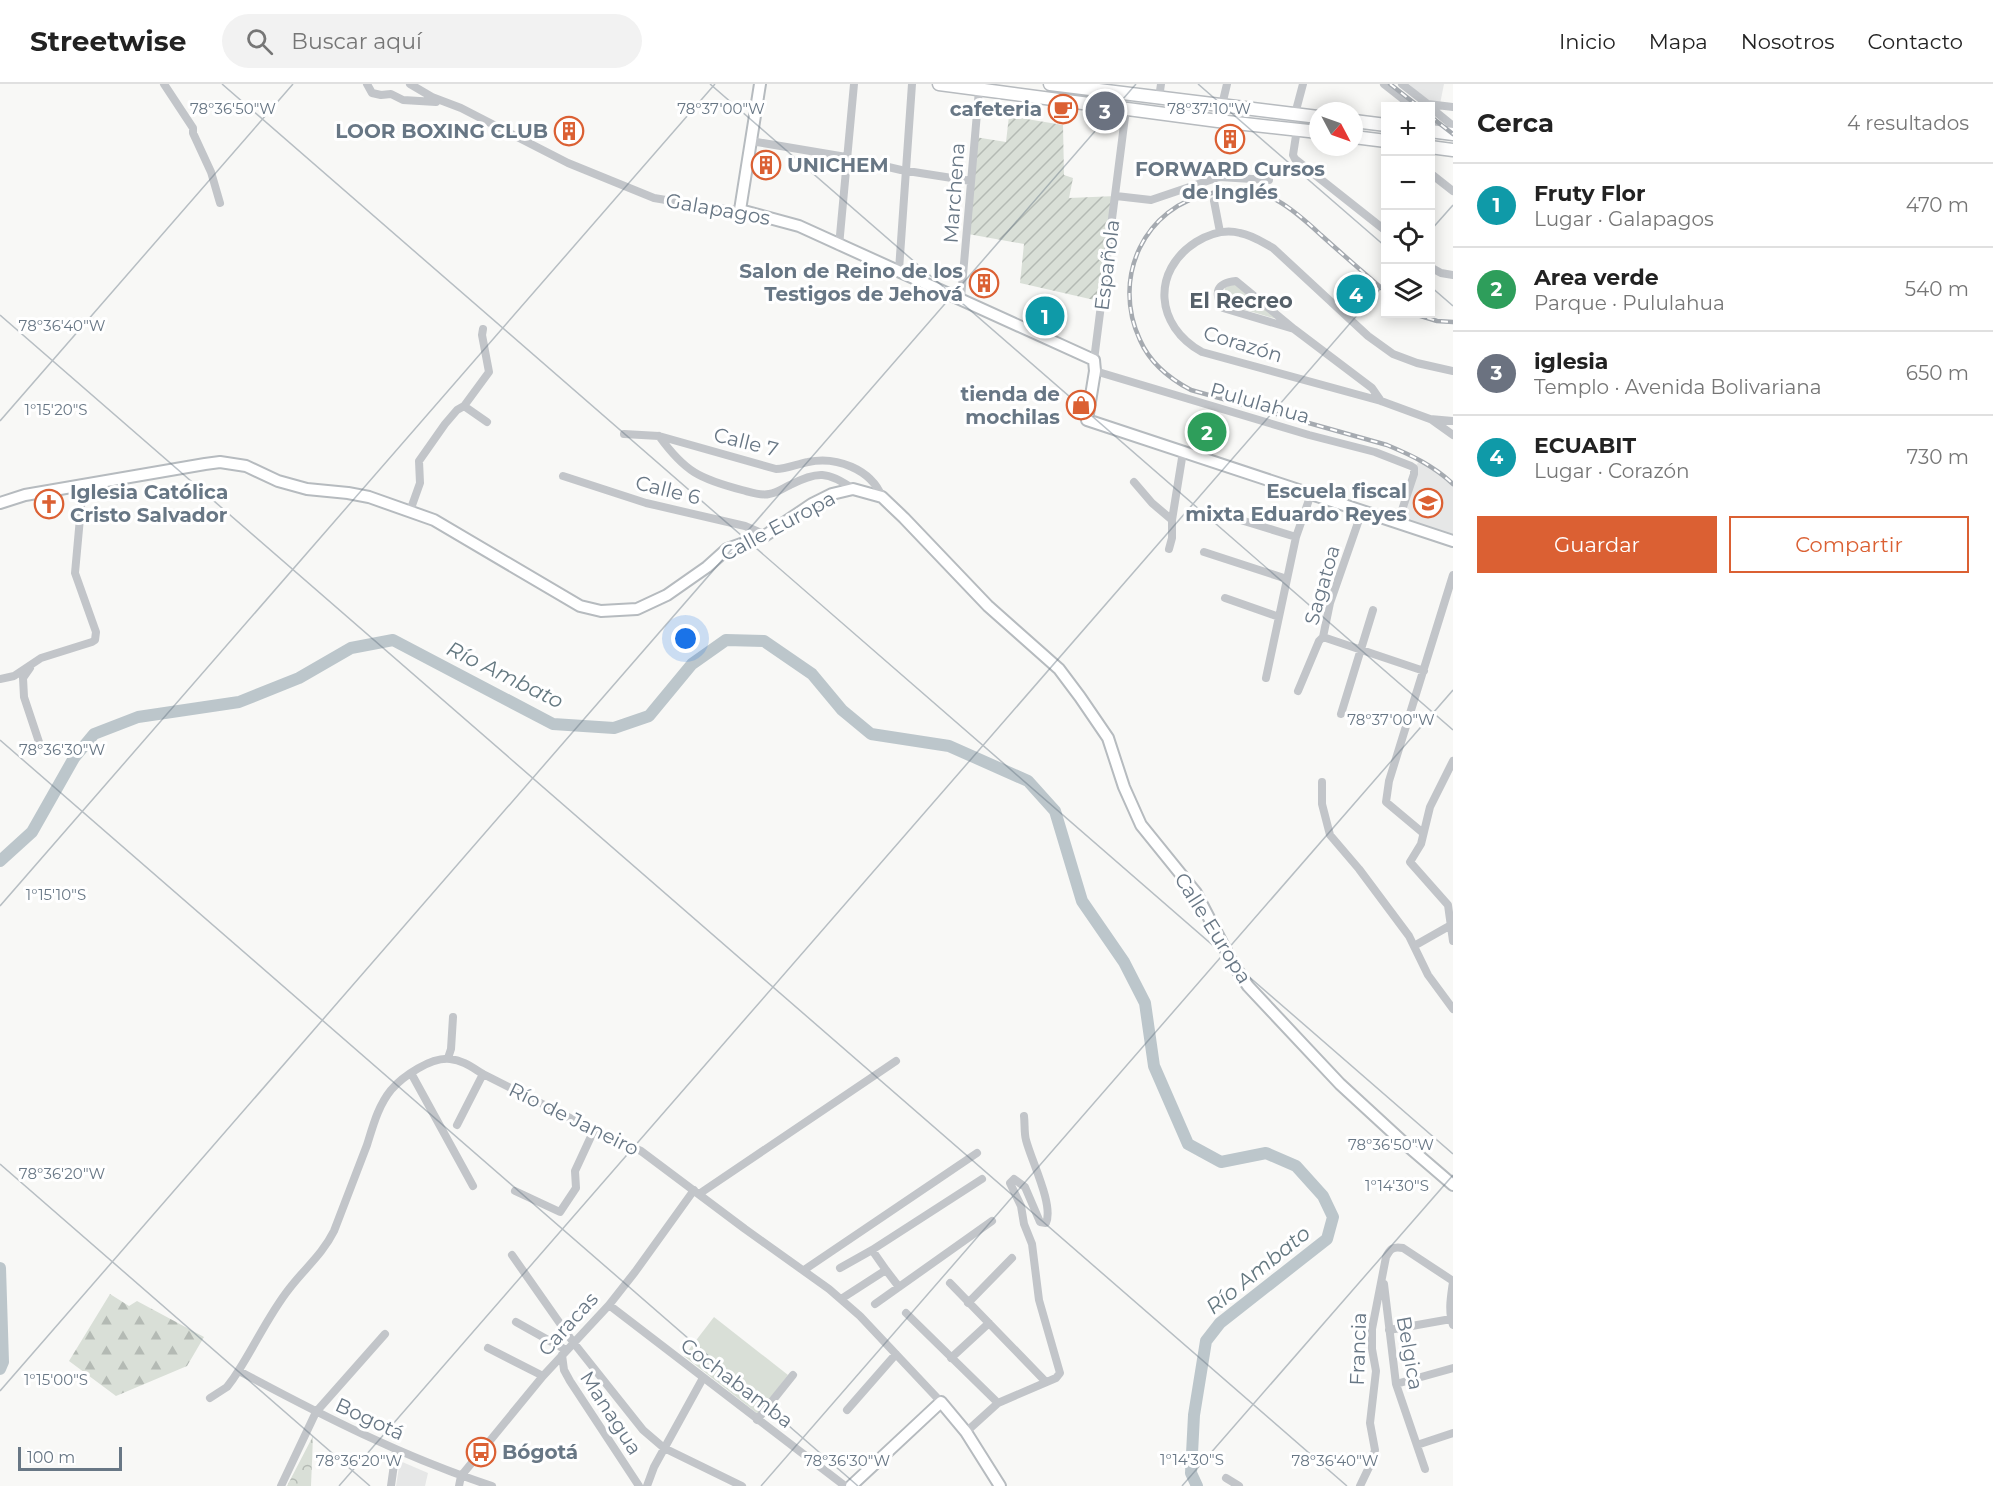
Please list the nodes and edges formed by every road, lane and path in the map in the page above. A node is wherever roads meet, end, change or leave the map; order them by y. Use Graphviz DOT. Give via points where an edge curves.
graph roads {
  1 [pos="164,84"];
  2 [pos="367,84"];
  3 [pos="410,84"];
  4 [pos="760,84"];
  5 [pos="854,84"];
  6 [pos="912,84"];
  7 [pos="939,84"];
  8 [pos="1050,84"];
  9 [pos="1161,84"];
  10 [pos="1227,84"];
  11 [pos="1303,84"];
  12 [pos="1384,84"];
  13 [pos="1402,84"];
  14 [pos="1084,86"];
  15 [pos="980,90"];
  16 [pos="1159,98"];
  17 [pos="446,102"];
  18 [pos="1407,102"];
  19 [pos="1424,102"];
  20 [pos="1222,105"];
  21 [pos="1435,106"];
  22 [pos="1453,107"];
  23 [pos="1126,109"];
  24 [pos="1435,113"];
  25 [pos="1295,114"];
  26 [pos="1309,116"];
  27 [pos="1363,122"];
  28 [pos="1381,124"];
  29 [pos="1435,124"];
  30 [pos="1297,129"];
  31 [pos="1309,131"];
  32 [pos="1450,131"];
  33 [pos="1363,138"];
  34 [pos="1381,140"];
  35 [pos="751,141"];
  36 [pos="1435,148"];
  37 [pos="1453,150"];
  38 [pos="846,157"];
  39 [pos="906,170"];
  40 [pos="1435,176"];
  41 [pos="1269,180"];
  42 [pos="971,181"];
  43 [pos="1453,191"];
  44 [pos="1116,196"];
  45 [pos="1214,201"];
  46 [pos="220,203"];
  47 [pos="740,210"];
  48 [pos="1381,227"];
  49 [pos="1220,232"];
  50 [pos="839,246"];
  51 [pos="1435,269"];
  52 [pos="899,270"];
  53 [pos="1453,275"];
  54 [pos="962,298"];
  55 [pos="483,329"];
  56 [pos="1294,329"];
  57 [pos="1094,365"];
  58 [pos="1451,370"];
  59 [pos="1381,401"];
  60 [pos="464,406"];
  61 [pos="1430,419"];
  62 [pos="1453,421"];
  63 [pos="487,422"];
  64 [pos="624,434"];
  65 [pos="1453,435"];
  66 [pos="659,436"];
  67 [pos="1183,452"];
  68 [pos="563,476"];
  69 [pos="1134,482"];
  70 [pos="84,485"];
  71 [pos="854,489"];
  72 [pos="1311,494"];
  73 [pos="882,497"];
  74 [pos="0,503"];
  75 [pos="1208,510"];
  76 [pos="410,511"];
  77 [pos="1362,511"];
  78 [pos="1172,520"];
  79 [pos="1398,522"];
  80 [pos="766,535"];
  81 [pos="1296,537"];
  82 [pos="1453,541"];
  83 [pos="1169,549"];
  84 [pos="1204,552"];
  85 [pos="1453,575"];
  86 [pos="1287,579"];
  87 [pos="1225,598"];
  88 [pos="1373,610"];
  89 [pos="1279,617"];
  90 [pos="1323,637"];
  91 [pos="1361,649"];
  92 [pos="34,662"];
  93 [pos="1424,671"];
  94 [pos="1266,678"];
  95 [pos="0,679"];
  96 [pos="1298,691"];
  97 [pos="1341,714"];
  98 [pos="39,745"];
  99 [pos="1453,761"];
  100 [pos="1322,782"];
  101 [pos="1423,833"];
  102 [pos="1451,925"];
  103 [pos="1453,941"];
  104 [pos="1414,946"];
  105 [pos="1453,1009"];
  106 [pos="453,1017"];
  107 [pos="448,1058"];
  108 [pos="896,1061"];
  109 [pos="411,1073"];
  110 [pos="483,1074"];
  111 [pos="1024,1116"];
  112 [pos="457,1125"];
  113 [pos="594,1130"];
  114 [pos="977,1153"];
  115 [pos="982,1179"];
  116 [pos="1453,1185"];
  117 [pos="473,1186"];
  118 [pos="515,1191"];
  119 [pos="696,1192"];
  120 [pos="992,1221"];
  121 [pos="872,1250"];
  122 [pos="512,1255"];
  123 [pos="1012,1258"];
  124 [pos="840,1268"];
  125 [pos="804,1270"];
  126 [pos="886,1270"];
  127 [pos="1383,1274"];
  128 [pos="1453,1282"];
  129 [pos="950,1283"];
  130 [pos="898,1287"];
  131 [pos="841,1299"];
  132 [pos="875,1304"];
  133 [pos="968,1304"];
  134 [pos="609,1305"];
  135 [pos="906,1313"];
  136 [pos="516,1322"];
  137 [pos="1452,1322"];
  138 [pos="989,1323"];
  139 [pos="1389,1330"];
  140 [pos="385,1334"];
  141 [pos="573,1342"];
  142 [pos="488,1348"];
  143 [pos="564,1353"];
  144 [pos="896,1354"];
  145 [pos="951,1358"];
  146 [pos="1453,1368"];
  147 [pos="239,1371"];
  148 [pos="793,1375"];
  149 [pos="543,1376"];
  150 [pos="703,1378"];
  151 [pos="1046,1382"];
  152 [pos="1396,1384"];
  153 [pos="210,1398"];
  154 [pos="941,1402"];
  155 [pos="998,1403"];
  156 [pos="847,1410"];
  157 [pos="316,1412"];
  158 [pos="757,1420"];
  159 [pos="966,1432"];
  160 [pos="1453,1433"];
  161 [pos="1418,1445"];
  162 [pos="664,1448"];
  163 [pos="396,1450"];
  164 [pos="1425,1469"];
  165 [pos="461,1476"];
  166 [pos="1226,1478"];
  167 [pos="281,1486"];
  168 [pos="391,1486"];
  169 [pos="459,1486"];
  170 [pos="492,1486"];
  171 [pos="639,1486"];
  172 [pos="647,1486"];
  173 [pos="742,1486"];
  174 [pos="845,1486"];
  175 [pos="851,1486"];
  176 [pos="1000,1486"];
  177 [pos="1239,1486"];
  178 [pos="1360,1486"];
  1 -- 46 [label="street" via="193,128"];
  2 -- 17 [label="street" via="372,93 392,94 403,100"];
  3 -- 17 [label="street, Galapagos"];
  4 -- 35 [label="street"];
  5 -- 38 [label="street"];
  6 -- 39 [label="street"];
  7 -- 15 [label="main road"];
  8 -- 14 [label="main road"];
  9 -- 16 [label="street"];
  10 -- 20 [label="street"];
  11 -- 25 [label="street"];
  12 -- 18 [label="street"];
  13 -- 19 [label="street"];
  14 -- 16 [label="main road"];
  15 -- 23 [label="main road"];
  15 -- 42 [label="street, Marchena"];
  16 -- 20 [label="main road"];
  17 -- 47 [label="street, Galapagos" via="568,163 654,198"];
  20 -- 25 [label="main road"];
  21 -- 22 [label="street"];
  23 -- 30 [label="main road"];
  23 -- 44 [label="street, Española"];
  24 -- 32 [label="street"];
  25 -- 26 [label="main road"];
  27 -- 28 [label="main road"];
  29 -- 32 [label="street"];
  30 -- 31 [label="main road"];
  30 -- 48 [label="street" via="1295,159"];
  33 -- 34 [label="main road"];
  35 -- 38 [label="street"];
  35 -- 47 [label="street"];
  36 -- 37 [label="main road"];
  38 -- 39 [label="street"];
  38 -- 50 [label="street"];
  39 -- 42 [label="street"];
  39 -- 52 [label="street"];
  40 -- 43 [label="street"];
  41 -- 44 [label="street" via="1219,177 1151,200"];
  42 -- 54 [label="street, Marchena"];
  44 -- 57 [label="street, Española"];
  45 -- 49 [label="street"];
  47 -- 50 [label="street, Galapagos" via="799,226"];
  49 -- 58 [label="street" via="1238,232 1273,248 1368,336 1393,354"];
  49 -- 59 [label="street, Corazón" via="1182,251 1168,274 1164,303 1167,316 1183,339 1202,352"];
  50 -- 52 [label="street, Galapagos"];
  51 -- 53 [label="street"];
  52 -- 54 [label="street, Galapagos"];
  54 -- 57 [label="street, Galapagos"];
  55 -- 60 [label="street" via="489,372"];
  56 -- 56 [label="street" via="1223,308 1217,299 1218,289 1226,282 1236,281"];
  56 -- 59 [label="street" via="1372,388"];
  57 -- 67 [label="street, Española" via="1087,420"];
  57 -- 79 [label="street, Pululahua" via="1411,466 1414,474"];
  59 -- 61 [label="street, Corazón"];
  60 -- 63 [label="street"];
  60 -- 76 [label="street" via="445,424 419,461 419,489"];
  61 -- 62 [label="street"];
  61 -- 65 [label="street"];
  64 -- 66 [label="street, Calle 7"];
  66 -- 71 [label="street" via="689,470 711,482 767,495 815,474 830,476"];
  66 -- 73 [label="street, Calle 7" via="776,469 829,460 866,475"];
  67 -- 72 [label="street"];
  67 -- 78 [label="street"];
  68 -- 80 [label="street, Calle 6"];
  69 -- 78 [label="street"];
  70 -- 74 [label="street, Calle Europa"];
  70 -- 76 [label="street, Calle Europa" via="232,463 307,489 348,493"];
  70 -- 92 [label="street" via="75,573 96,632 95,640"];
  71 -- 73 [label="street, Calle Europa"];
  71 -- 80 [label="street, Calle Europa" via="812,504"];
  72 -- 77 [label="street"];
  72 -- 81 [label="street"];
  73 -- 116 [label="street, Calle Europa" via="988,606 1066,678 1108,738 1141,825 1196,893 1248,986 1341,1084"];
  75 -- 81 [label="street"];
  76 -- 80 [label="street, Calle Europa" via="434,520 580,606 601,611 637,609 652,603 694,577 727,549"];
  77 -- 79 [label="street"];
  77 -- 90 [label="street, Sagatoa" via="1330,603"];
  78 -- 83 [label="street"];
  79 -- 82 [label="street"];
  81 -- 86 [label="street"];
  84 -- 86 [label="street"];
  85 -- 93 [label="street"];
  86 -- 89 [label="street"];
  87 -- 89 [label="street"];
  88 -- 91 [label="street"];
  89 -- 94 [label="street"];
  90 -- 91 [label="street, Sagatoa"];
  90 -- 96 [label="street"];
  91 -- 93 [label="street, Sagatoa"];
  91 -- 97 [label="street"];
  92 -- 95 [label="street" via="14,676"];
  92 -- 98 [label="street" via="23,678 24,697"];
  93 -- 101 [label="street" via="1386,802"];
  99 -- 101 [label="street" via="1435,795"];
  100 -- 104 [label="street" via="1322,804 1330,835"];
  101 -- 102 [label="street" via="1410,864 1448,905"];
  102 -- 103 [label="street"];
  102 -- 104 [label="street"];
  104 -- 105 [label="street" via="1428,975"];
  106 -- 107 [label="street"];
  107 -- 109 [label="street" via="436,1059"];
  107 -- 110 [label="street, Río de Janeiro"];
  108 -- 119 [label="street"];
  109 -- 117 [label="street"];
  109 -- 147 [label="street" via="383,1102 327,1245 288,1290"];
  110 -- 112 [label="street"];
  110 -- 113 [label="street, Río de Janeiro"];
  111 -- 151 [label="street" via="1025,1138 1042,1182 1046,1223 1041,1222 1020,1181 1014,1179 1010,1183 1032,1244 1039,1300 1060,1367 1056,1378"];
  113 -- 118 [label="street" via="575,1171 576,1188 560,1212"];
  113 -- 119 [label="street, Río de Janeiro" via="641,1151"];
  114 -- 125 [label="street"];
  115 -- 121 [label="street"];
  119 -- 125 [label="street, Río de Janeiro"];
  119 -- 134 [label="street, Caracas"];
  120 -- 130 [label="street"];
  121 -- 124 [label="street"];
  121 -- 126 [label="street"];
  122 -- 141 [label="street"];
  123 -- 133 [label="street"];
  125 -- 131 [label="street, Río de Janeiro"];
  126 -- 130 [label="street"];
  126 -- 131 [label="street"];
  127 -- 128 [label="street, Francia" via="1386,1257 1396,1247"];
  127 -- 139 [label="street, Belgica"];
  127 -- 178 [label="street, Francia" via="1372,1329 1376,1371 1370,1424 1375,1450"];
  128 -- 137 [label="street"];
  129 -- 133 [label="street"];
  130 -- 132 [label="street"];
  131 -- 144 [label="street, Río de Janeiro"];
  133 -- 138 [label="street"];
  134 -- 141 [label="street, Caracas"];
  134 -- 150 [label="street, Cochabamba"];
  135 -- 145 [label="street"];
  136 -- 143 [label="street"];
  137 -- 139 [label="street"];
  138 -- 145 [label="street"];
  138 -- 151 [label="street"];
  139 -- 152 [label="street, Belgica"];
  140 -- 157 [label="street"];
  141 -- 143 [label="street, Caracas"];
  141 -- 162 [label="street" via="643,1430"];
  142 -- 149 [label="street"];
  143 -- 149 [label="street, Caracas"];
  143 -- 171 [label="street, Managua" via="564,1370 570,1381"];
  144 -- 154 [label="street, Río de Janeiro"];
  144 -- 156 [label="street"];
  145 -- 155 [label="street"];
  146 -- 152 [label="street"];
  147 -- 153 [label="street"];
  147 -- 157 [label="street, Bogotá"];
  148 -- 158 [label="street"];
  149 -- 165 [label="street, Caracas"];
  150 -- 158 [label="street, Cochabamba"];
  150 -- 162 [label="street"];
  151 -- 155 [label="street"];
  152 -- 161 [label="street, Belgica"];
  154 -- 159 [label="street, Río de Janeiro"];
  154 -- 175 [label="street"];
  155 -- 159 [label="street"];
  157 -- 163 [label="street, Bogotá"];
  157 -- 167 [label="street"];
  158 -- 174 [label="street, Cochabamba"];
  159 -- 176 [label="street, Río de Janeiro"];
  160 -- 161 [label="street"];
  161 -- 164 [label="street, Belgica"];
  162 -- 172 [label="street"];
  162 -- 173 [label="street"];
  163 -- 165 [label="street, Bogotá"];
  163 -- 168 [label="street"];
  165 -- 169 [label="street"];
  165 -- 170 [label="street, Bogotá"];
  166 -- 177 [label="street"];
}
